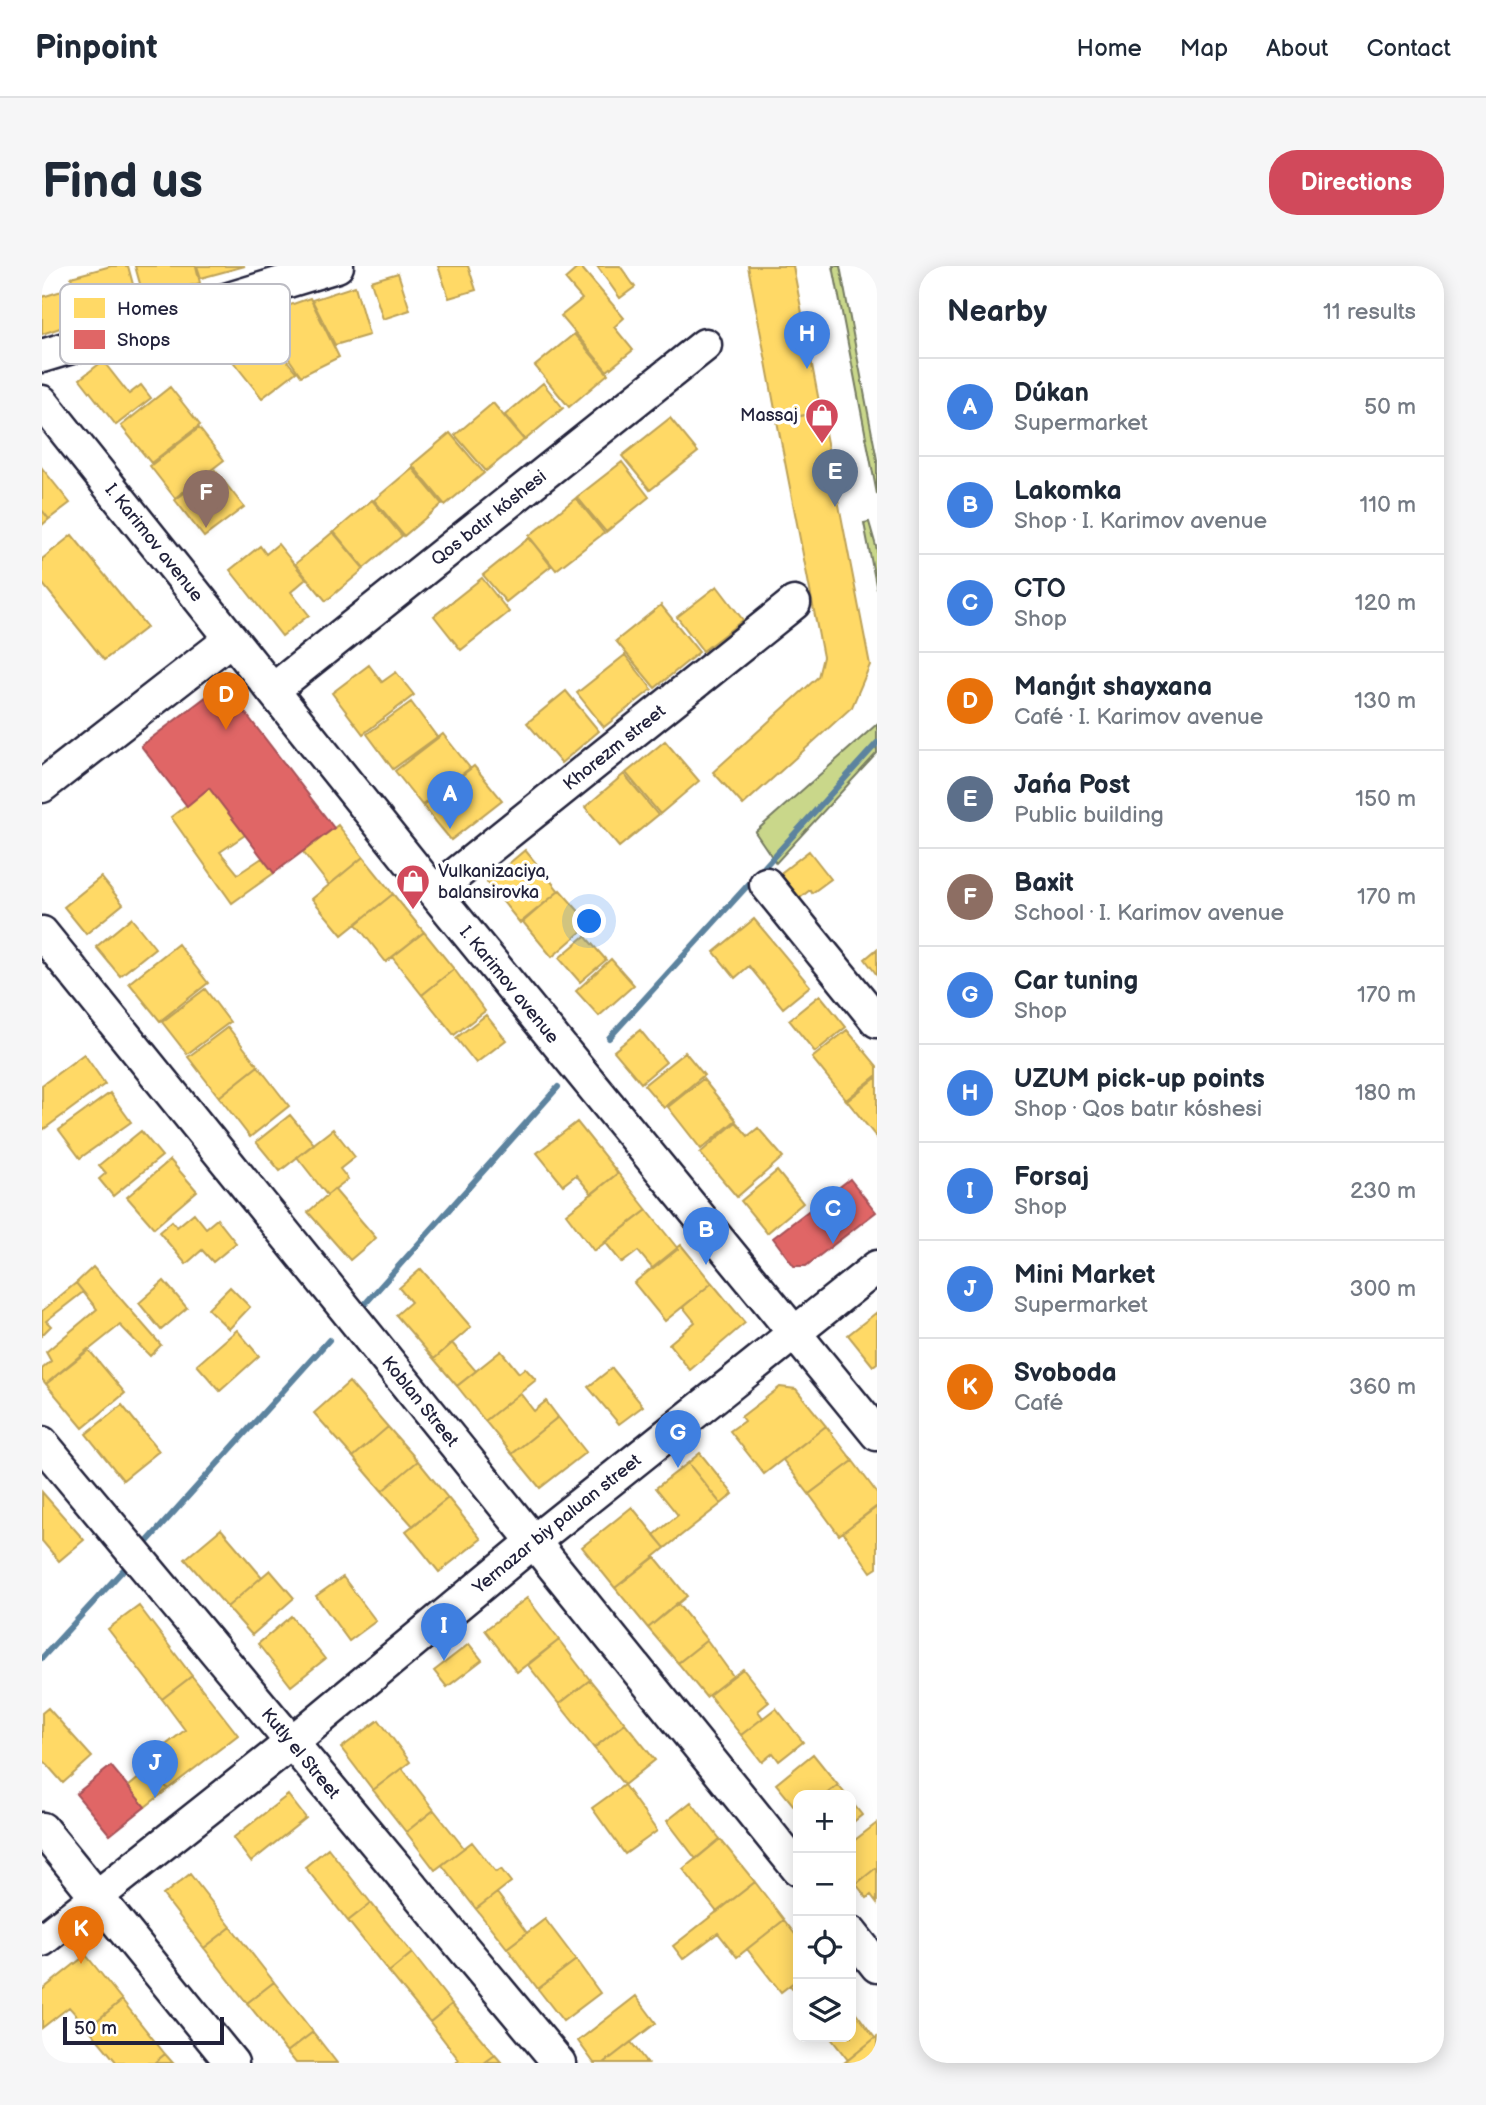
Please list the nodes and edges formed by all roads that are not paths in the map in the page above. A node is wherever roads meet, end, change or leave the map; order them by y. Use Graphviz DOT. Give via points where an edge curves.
graph roads {
  1 [pos="337,266"];
  2 [pos="278,284"];
  3 [pos="705,345"];
  4 [pos="60,351"];
  5 [pos="42,356"];
  6 [pos="46,416"];
  7 [pos="794,603"];
  8 [pos="231,639"];
  9 [pos="273,690"];
  10 [pos="42,786"];
  11 [pos="766,884"];
  12 [pos="434,892"];
  13 [pos="42,933"];
  14 [pos="877,1021"];
  15 [pos="877,1267"];
  16 [pos="796,1333"];
  17 [pos="877,1434"];
  18 [pos="42,1443"];
  19 [pos="533,1542"];
  20 [pos="292,1742"];
  21 [pos="42,1829"];
  22 [pos="793,1863"];
  23 [pos="96,1896"];
  24 [pos="856,1939"];
  25 [pos="42,1940"];
  26 [pos="877,1966"];
  27 [pos="232,2063"];
  28 [pos="559,2063"];
  1 -- 2 [label="street"];
  3 -- 9 [label="street, Qos batır kóshesi"];
  4 -- 5 [label="street"];
  6 -- 8 [label="street, I. Karimov avenue"];
  7 -- 12 [label="street, Khorezm street"];
  8 -- 9 [label="street, I. Karimov avenue"];
  8 -- 10 [label="street"];
  9 -- 12 [label="street, I. Karimov avenue"];
  11 -- 14 [label="street"];
  12 -- 16 [label="street, I. Karimov avenue"];
  13 -- 19 [label="street, Koblan Street"];
  15 -- 16 [label="street, Yernazar biy paluan street"];
  16 -- 17 [label="street, I. Karimov avenue"];
  16 -- 19 [label="street, Yernazar biy paluan street"];
  18 -- 20 [label="street, Kutly el Street"];
  19 -- 20 [label="street, Yernazar biy paluan street"];
  19 -- 22 [label="street, Koblan Street"];
  20 -- 23 [label="street, Yernazar biy paluan street"];
  20 -- 28 [label="street, Kutly el Street"];
  21 -- 23 [label="street"];
  23 -- 25 [label="street, Yernazar biy paluan street"];
  23 -- 27 [label="street"];
  24 -- 26 [label="street"];
}
